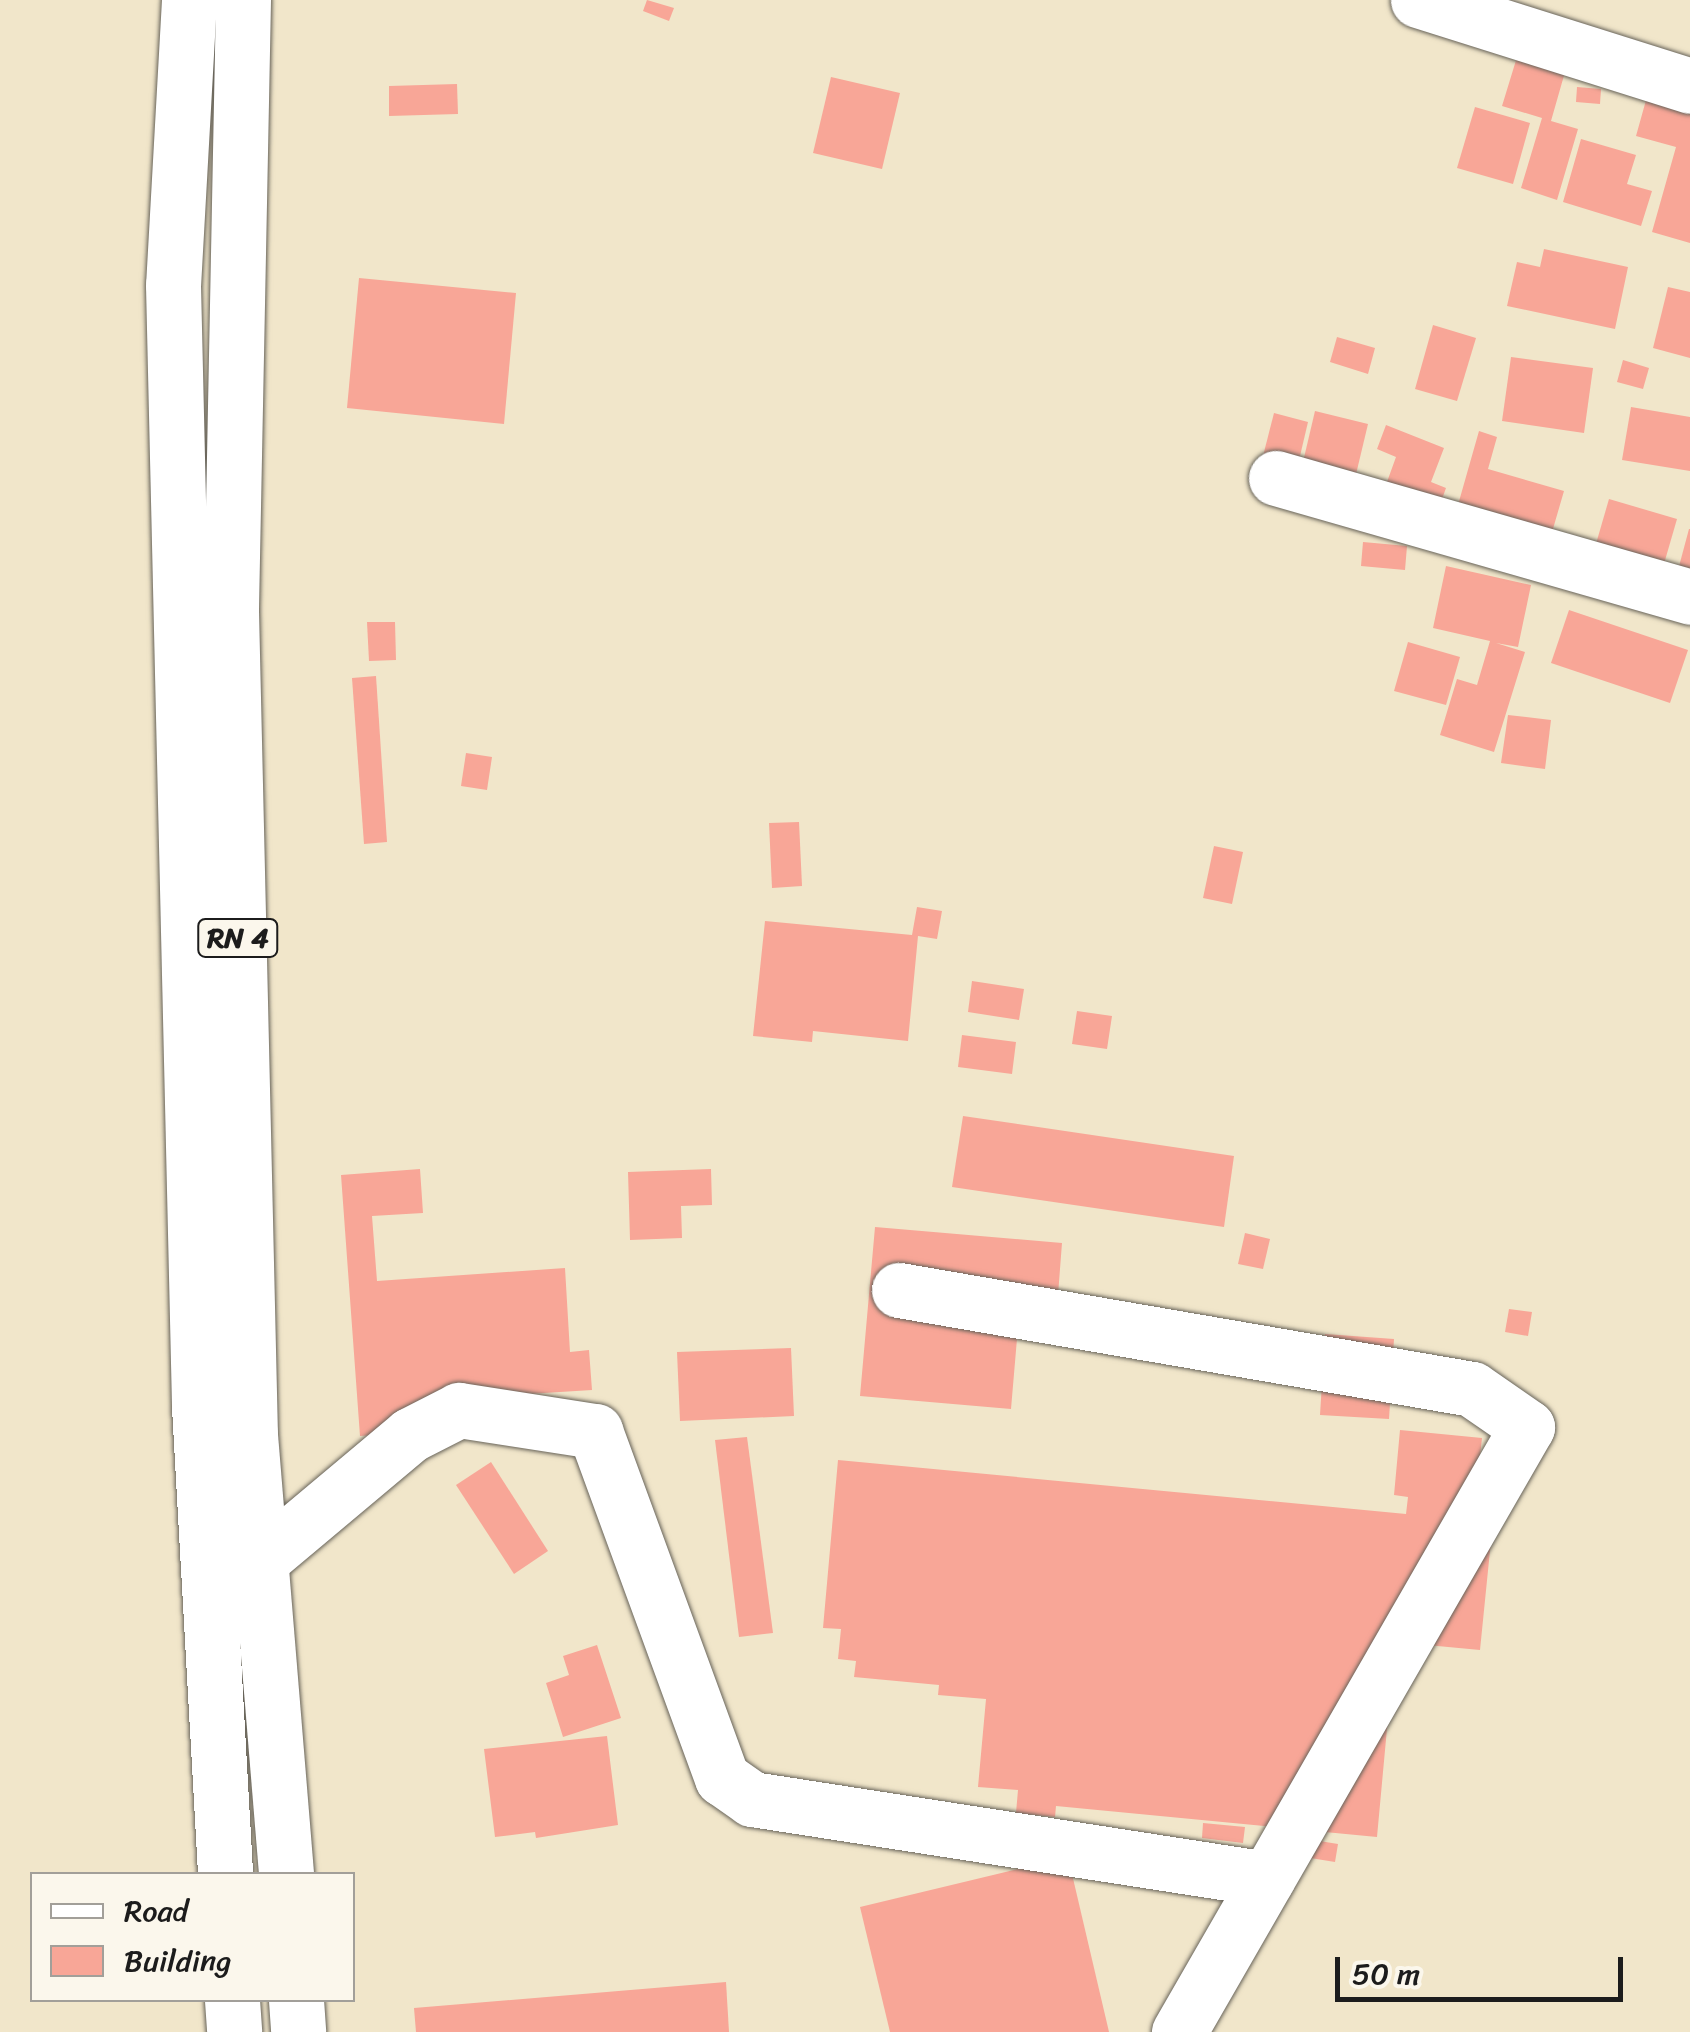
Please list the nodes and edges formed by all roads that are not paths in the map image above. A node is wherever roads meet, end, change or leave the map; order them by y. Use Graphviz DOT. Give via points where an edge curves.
graph roads {
  1 [pos="189,0"];
  2 [pos="243,0"];
  3 [pos="1418,0"];
  4 [pos="1690,86"];
  5 [pos="1276,478"];
  6 [pos="1690,598"];
  7 [pos="899,1290"];
  8 [pos="260,1561"];
  9 [pos="225,1872"];
  10 [pos="286,1872"];
  11 [pos="1267,1879"];
  12 [pos="232,2002"];
  13 [pos="296,2002"];
  14 [pos="234,2032"];
  15 [pos="298,2032"];
  16 [pos="1179,2032"];
  1 -- 9 [label="main road, RN 4" via="174,305 198,1407"];
  2 -- 8 [label="main road, RN 4" via="230,611 250,1435"];
  3 -- 4 [label="main road"];
  5 -- 6 [label="main road"];
  7 -- 11 [label="main road" via="1472,1388 1527,1427"];
  8 -- 10 [label="main road, RN 4"];
  8 -- 11 [label="main road" via="410,1435 459,1410 595,1431 722,1778 752,1799"];
  11 -- 16 [label="main road"];
  12 -- 14 [label="main road"];
  13 -- 15 [label="main road"];
}
